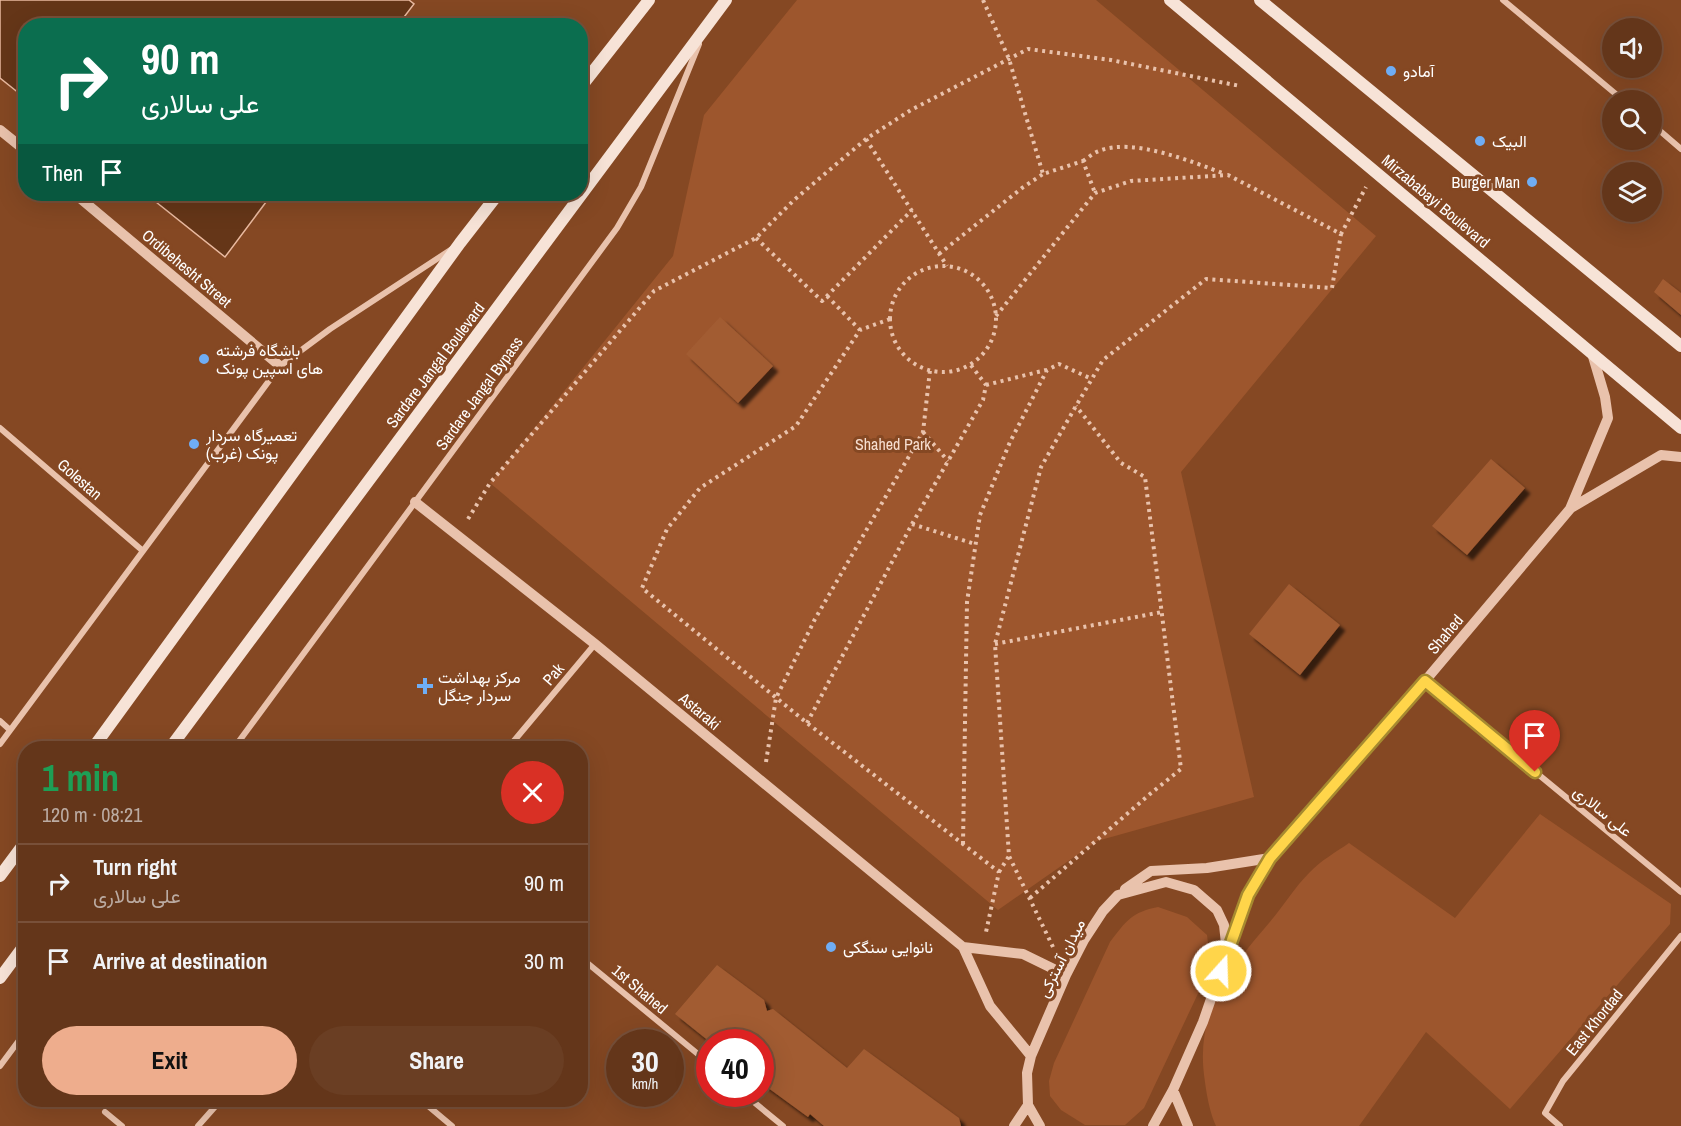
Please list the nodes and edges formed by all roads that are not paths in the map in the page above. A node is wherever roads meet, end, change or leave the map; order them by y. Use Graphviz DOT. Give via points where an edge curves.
graph roads {
  1 [pos="649,0"];
  2 [pos="726,0"];
  3 [pos="1170,0"];
  4 [pos="1260,0"];
  5 [pos="1503,0"];
  6 [pos="705,30"];
  7 [pos="588,78"];
  8 [pos="1611,90"];
  9 [pos="0,130"];
  10 [pos="1662,133"];
  11 [pos="18,145"];
  12 [pos="1681,149"];
  13 [pos="588,187"];
  14 [pos="83,201"];
  15 [pos="493,201"];
  16 [pos="578,201"];
  17 [pos="460,243"];
  18 [pos="1681,346"];
  19 [pos="1592,353"];
  20 [pos="280,366"];
  21 [pos="0,428"];
  22 [pos="1681,428"];
  23 [pos="1681,457"];
  24 [pos="415,502"];
  25 [pos="1570,509"];
  26 [pos="143,551"];
  27 [pos="595,644"];
  28 [pos="1425,681"];
  29 [pos="0,721"];
  30 [pos="10,730"];
  31 [pos="98,741"];
  32 [pos="175,741"];
  33 [pos="239,741"];
  34 [pos="514,741"];
  35 [pos="0,744"];
  36 [pos="18,852"];
  37 [pos="1270,858"];
  38 [pos="0,876"];
  39 [pos="1681,892"];
  40 [pos="1118,895"];
  41 [pos="1681,936"];
  42 [pos="963,947"];
  43 [pos="1227,953"];
  44 [pos="18,954"];
  45 [pos="588,964"];
  46 [pos="1066,975"];
  47 [pos="0,978"];
  48 [pos="18,1042"];
  49 [pos="696,1052"];
  50 [pos="1031,1056"];
  51 [pos="0,1066"];
  52 [pos="1173,1090"];
  53 [pos="1028,1105"];
  54 [pos="215,1107"];
  55 [pos="429,1107"];
  56 [pos="760,1107"];
  57 [pos="105,1112"];
  58 [pos="122,1126"];
  59 [pos="198,1126"];
  60 [pos="452,1126"];
  61 [pos="783,1126"];
  62 [pos="1014,1126"];
  63 [pos="1040,1126"];
  64 [pos="1153,1126"];
  65 [pos="1188,1126"];
  66 [pos="1560,1126"];
  1 -- 7 [label="main road"];
  2 -- 6 [label="main road, Sardare Jangal Boulevard"];
  3 -- 19 [label="main road, Mirzababayi Boulevard"];
  4 -- 18 [label="main road"];
  5 -- 8 [label="street"];
  6 -- 13 [label="main road, Sardare Jangal Boulevard"];
  6 -- 24 [label="street, Sardare Jangal Bypass" via="641,187 617,228"];
  9 -- 11 [label="street"];
  10 -- 12 [label="street"];
  14 -- 20 [label="street, Ordibehesht Street"];
  15 -- 17 [label="main road"];
  16 -- 32 [label="main road, Sardare Jangal Boulevard"];
  17 -- 20 [label="street"];
  17 -- 31 [label="main road"];
  19 -- 22 [label="main road, Mirzababayi Boulevard"];
  19 -- 25 [label="street, Shahed" via="1608,418"];
  20 -- 26 [label="street"];
  21 -- 26 [label="street, Golestan"];
  23 -- 25 [label="street, Shahed" via="1661,455"];
  24 -- 27 [label="street, Astaraki"];
  24 -- 33 [label="street, Sardare Jangal Bypass"];
  25 -- 28 [label="street, Shahed"];
  26 -- 30 [label="street"];
  27 -- 34 [label="street, Pak"];
  27 -- 42 [label="street, Astaraki"];
  28 -- 37 [label="street, Shahed"];
  28 -- 39 [label="street, علی سالاری"];
  29 -- 30 [label="street"];
  30 -- 35 [label="street"];
  36 -- 38 [label="main road"];
  37 -- 40 [label="street" via="1207,868 1151,871"];
  37 -- 43 [label="street, Shahed" via="1248,895"];
  40 -- 43 [label="street" via="1166,882 1194,890 1217,910 1224,926"];
  40 -- 46 [label="street, میدان آسترکی" via="1084,940"];
  41 -- 66 [label="street, East Khordad" via="1563,1081 1545,1113"];
  42 -- 46 [label="street" via="1023,954"];
  42 -- 50 [label="street" via="990,1006"];
  43 -- 52 [label="street"];
  44 -- 47 [label="main road"];
  45 -- 49 [label="street, 1st Shahed"];
  46 -- 50 [label="street, میدان آسترکی"];
  48 -- 51 [label="street"];
  50 -- 53 [label="street, میدان آسترکی"];
  52 -- 64 [label="street"];
  52 -- 65 [label="street"];
  53 -- 62 [label="street"];
  53 -- 63 [label="street, میدان آسترکی"];
  54 -- 59 [label="street"];
  55 -- 60 [label="street"];
  56 -- 61 [label="street"];
  57 -- 58 [label="street"];
}
